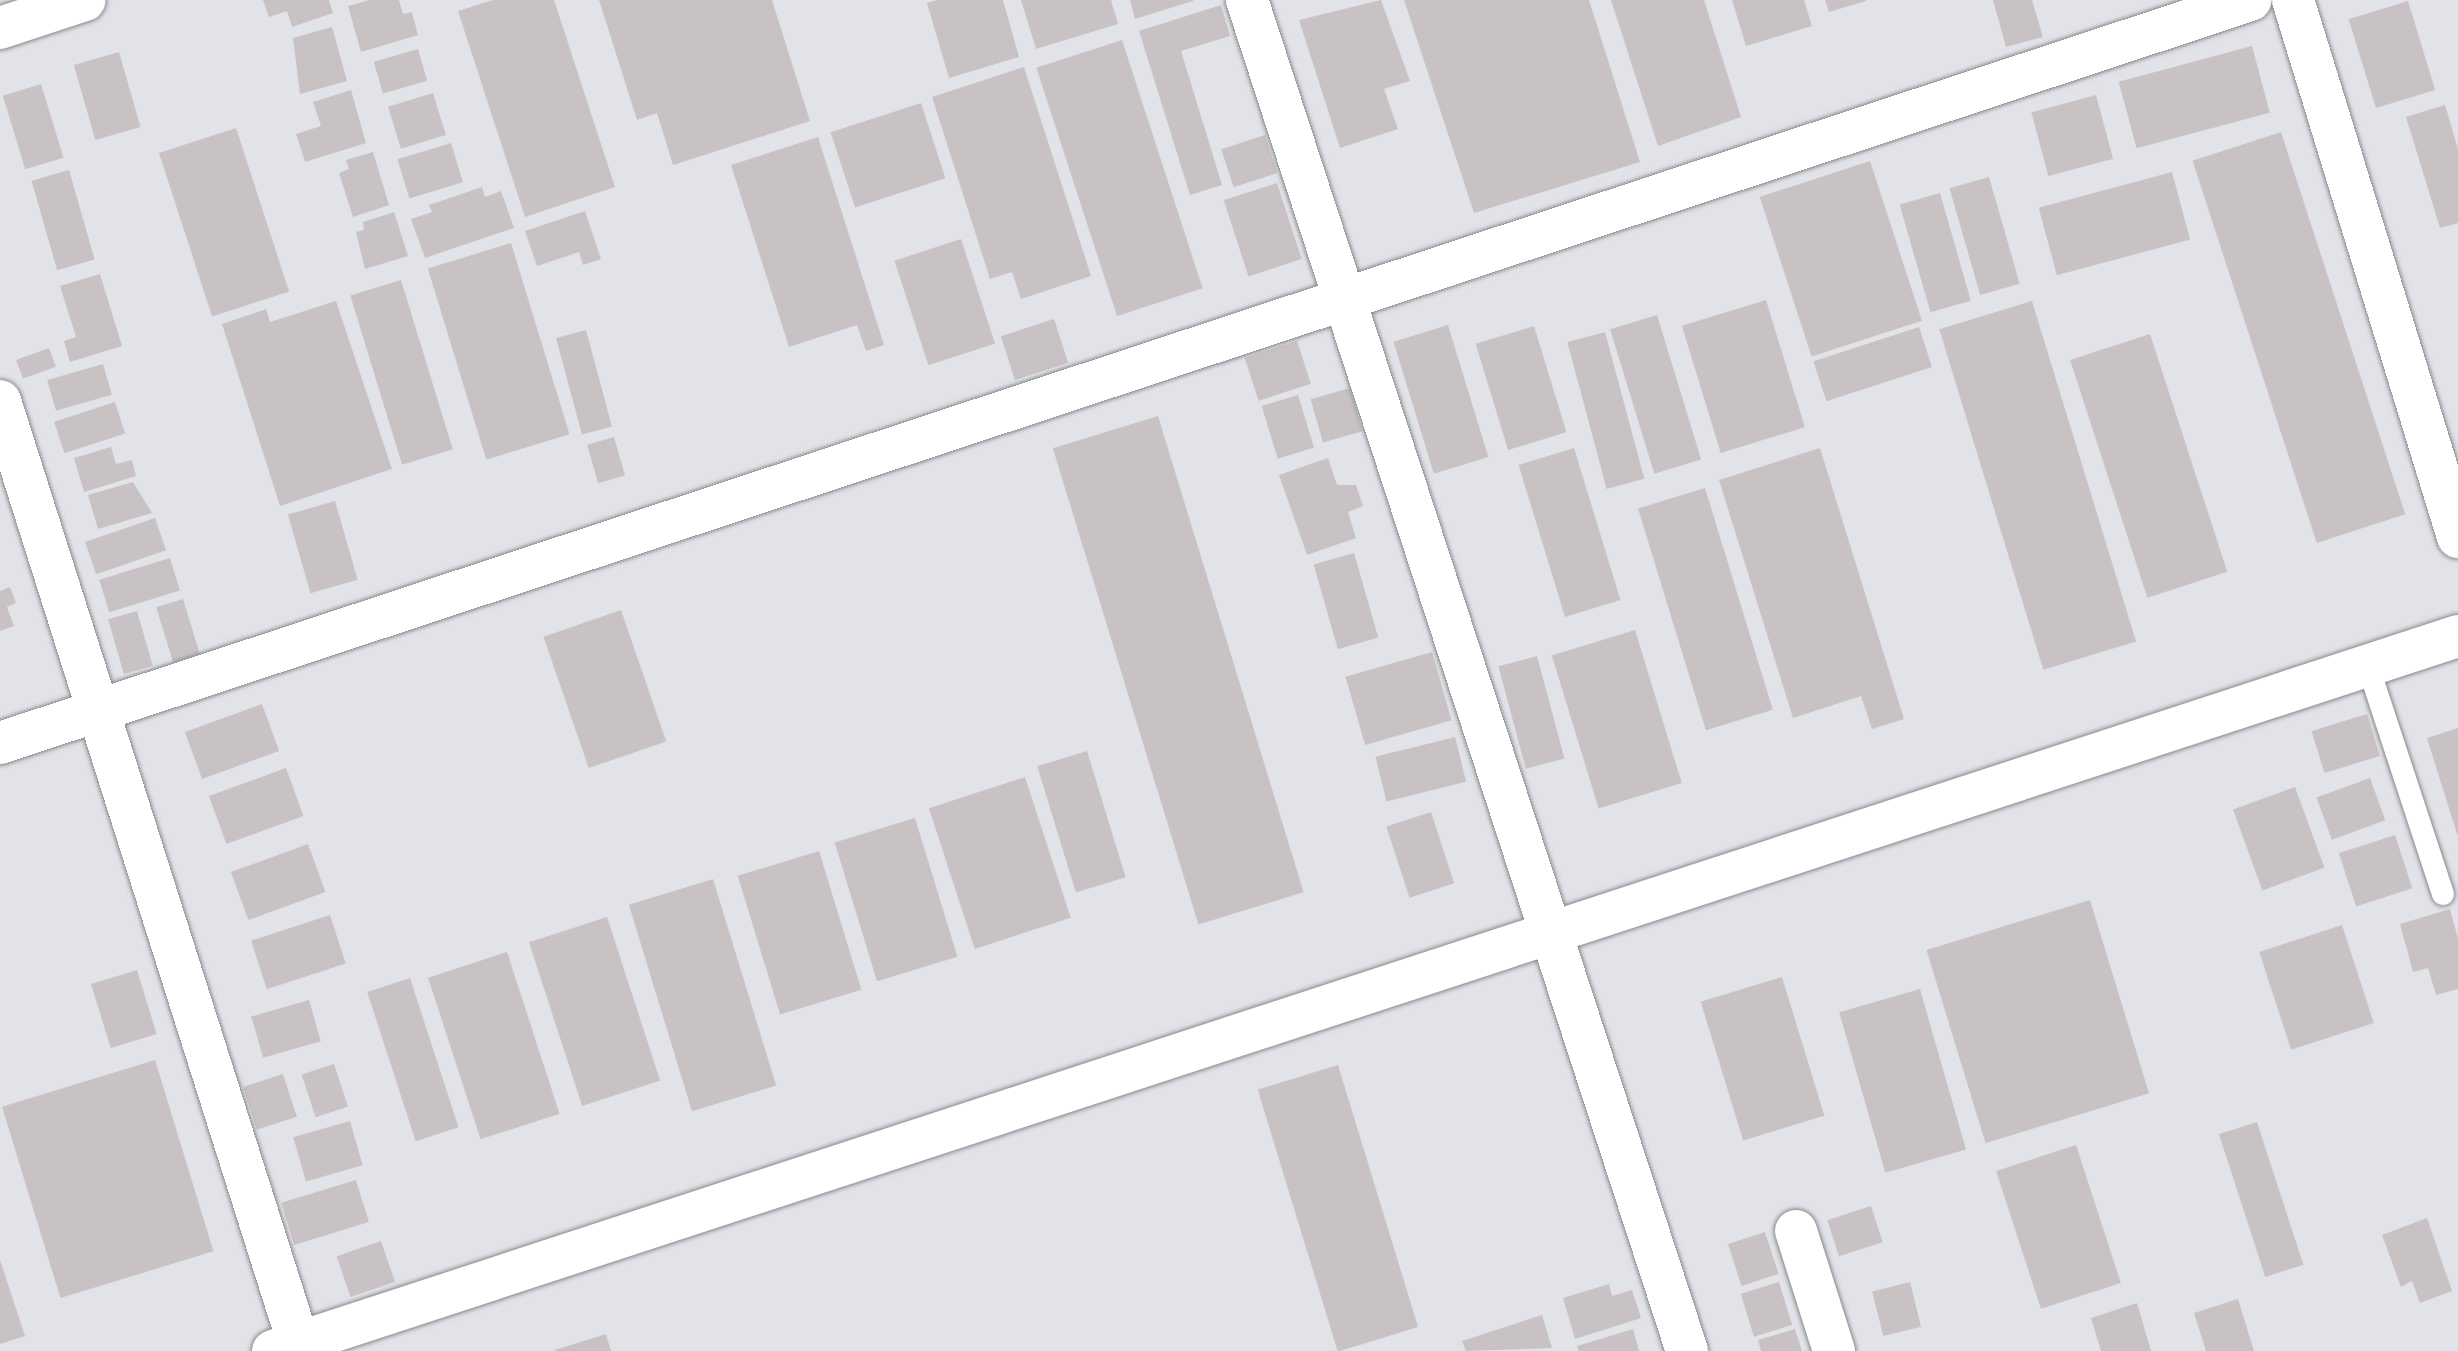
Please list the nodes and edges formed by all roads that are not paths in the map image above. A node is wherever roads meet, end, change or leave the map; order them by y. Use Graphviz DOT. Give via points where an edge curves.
graph roads {
  1 [pos="85,0"];
  2 [pos="1247,0"];
  3 [pos="2251,0"];
  4 [pos="2294,0"];
  5 [pos="0,28"];
  6 [pos="1343,297"];
  7 [pos="0,401"];
  8 [pos="2458,536"];
  9 [pos="2458,636"];
  10 [pos="2368,666"];
  11 [pos="98,710"];
  12 [pos="0,743"];
  13 [pos="2443,894"];
  14 [pos="1551,928"];
  15 [pos="1796,1231"];
  16 [pos="291,1348"];
  17 [pos="1687,1351"];
  18 [pos="1834,1351"];
  1 -- 5 [label="street"];
  2 -- 6 [label="street"];
  3 -- 6 [label="street"];
  4 -- 8 [label="street"];
  6 -- 11 [label="street"];
  6 -- 14 [label="street"];
  7 -- 11 [label="street"];
  9 -- 10 [label="street"];
  10 -- 13 [label="lane"];
  10 -- 14 [label="street"];
  11 -- 12 [label="street"];
  11 -- 16 [label="street"];
  14 -- 16 [label="street"];
  14 -- 17 [label="street"];
  15 -- 18 [label="street"];
}
